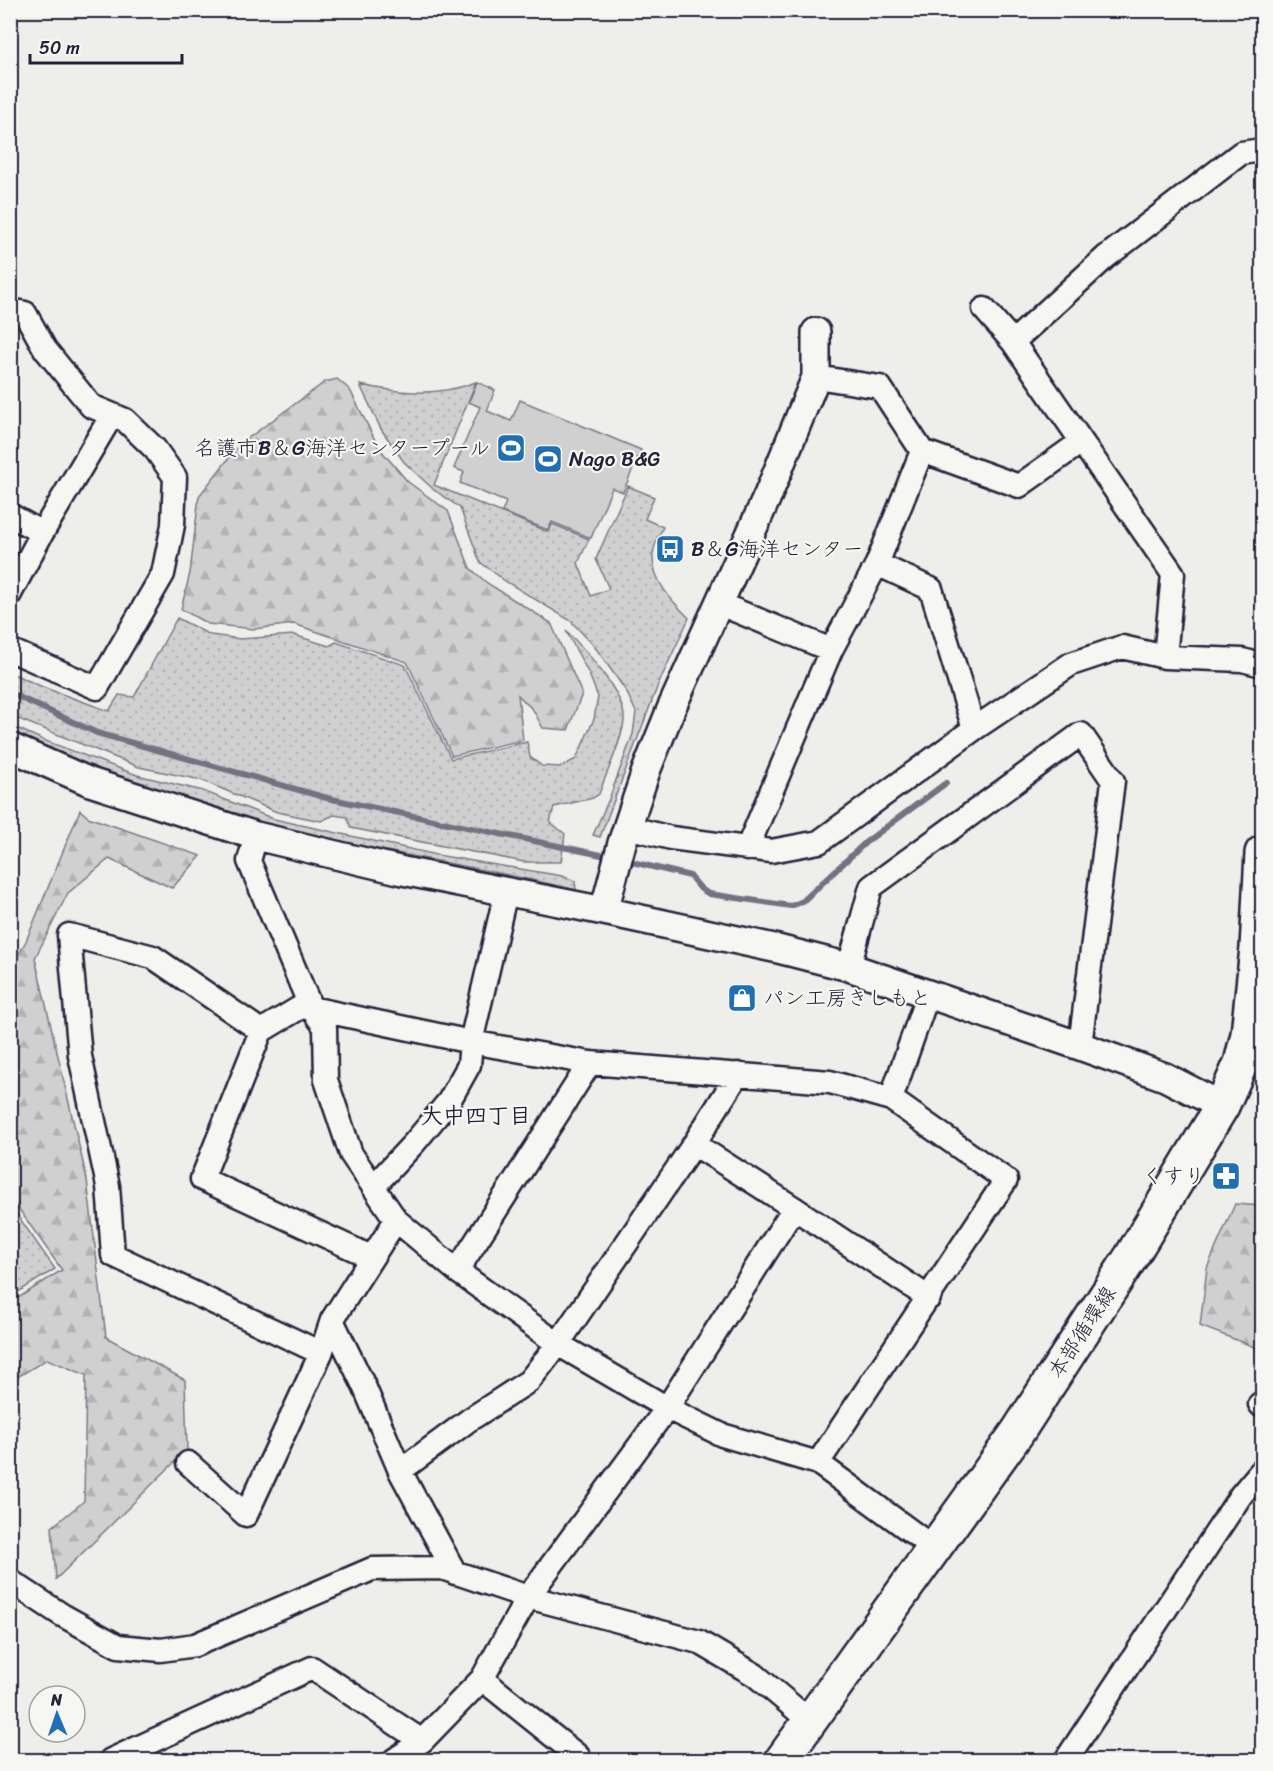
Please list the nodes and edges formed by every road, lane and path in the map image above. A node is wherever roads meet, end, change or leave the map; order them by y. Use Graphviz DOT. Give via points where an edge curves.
graph roads {
  1 [pos="1263,150"];
  2 [pos="984,309"];
  3 [pos="10,310"];
  4 [pos="816,332"];
  5 [pos="1013,342"];
  6 [pos="816,377"];
  7 [pos="112,415"];
  8 [pos="1081,442"];
  9 [pos="922,451"];
  10 [pos="10,515"];
  11 [pos="42,533"];
  12 [pos="877,564"];
  13 [pos="10,594"];
  14 [pos="720,604"];
  15 [pos="10,650"];
  16 [pos="831,650"];
  17 [pos="1165,657"];
  18 [pos="1263,665"];
  19 [pos="974,729"];
  20 [pos="10,747"];
  21 [pos="624,835"];
  22 [pos="255,836"];
  23 [pos="747,849"];
  24 [pos="1263,853"];
  25 [pos="506,892"];
  26 [pos="606,900"];
  27 [pos="849,967"];
  28 [pos="928,994"];
  29 [pos="311,1008"];
  30 [pos="261,1031"];
  31 [pos="471,1042"];
  32 [pos="1080,1046"];
  33 [pos="590,1063"];
  34 [pos="738,1074"];
  35 [pos="891,1099"];
  36 [pos="1222,1106"];
  37 [pos="694,1144"];
  38 [pos="374,1186"];
  39 [pos="794,1208"];
  40 [pos="396,1220"];
  41 [pos="371,1257"];
  42 [pos="458,1271"];
  43 [pos="929,1298"];
  44 [pos="332,1320"];
  45 [pos="558,1344"];
  46 [pos="321,1353"];
  47 [pos="668,1408"];
  48 [pos="188,1463"];
  49 [pos="818,1463"];
  50 [pos="1263,1470"];
  51 [pos="400,1471"];
  52 [pos="935,1549"];
  53 [pos="455,1573"];
  54 [pos="10,1581"];
  55 [pos="528,1598"];
  56 [pos="482,1679"];
  57 [pos="811,1722"];
  58 [pos="422,1741"];
  59 [pos="111,1761"];
  60 [pos="394,1761"];
  61 [pos="575,1761"];
  62 [pos="782,1761"];
  63 [pos="1066,1761"];
  1 -- 5 [label="street" via="1241,153 1106,257"];
  2 -- 5 [label="street"];
  3 -- 7 [label="street" via="25,313 45,349 91,406"];
  4 -- 6 [label="street"];
  5 -- 8 [label="street"];
  6 -- 9 [label="street" via="880,387"];
  6 -- 14 [label="street"];
  7 -- 11 [label="street"];
  7 -- 15 [label="street" via="124,420 155,449 174,477 173,525 163,574 97,688"];
  8 -- 9 [label="street" via="1019,486"];
  8 -- 17 [label="street" via="1173,574"];
  9 -- 12 [label="street"];
  10 -- 11 [label="street"];
  11 -- 13 [label="street"];
  12 -- 16 [label="street"];
  12 -- 19 [label="street" via="931,589"];
  14 -- 16 [label="street"];
  14 -- 21 [label="street" via="671,709"];
  16 -- 23 [label="street"];
  17 -- 18 [label="street" via="1242,660"];
  17 -- 19 [label="street" via="1122,647 1071,664"];
  19 -- 23 [label="street" via="819,842 771,851"];
  20 -- 22 [label="street" via="90,782"];
  21 -- 23 [label="street"];
  21 -- 26 [label="street"];
  22 -- 25 [label="street"];
  22 -- 29 [label="street" via="249,861"];
  24 -- 36 [label="main road, 本部循環線" via="1248,1034 1241,1063"];
  25 -- 26 [label="street"];
  25 -- 31 [label="street"];
  26 -- 27 [label="street"];
  27 -- 28 [label="street"];
  27 -- 32 [label="street" via="871,887 1081,734 1113,781"];
  28 -- 32 [label="street"];
  28 -- 35 [label="street"];
  29 -- 30 [label="street" via="301,1007"];
  29 -- 31 [label="street"];
  29 -- 38 [label="street" via="325,1027 326,1080 335,1110 351,1154"];
  30 -- 41 [label="street" via="202,1179"];
  30 -- 46 [label="street" via="153,957 69,935 80,1056 108,1186 113,1255"];
  31 -- 33 [label="street"];
  31 -- 38 [label="street" via="469,1065 449,1101"];
  32 -- 36 [label="street" via="1176,1082"];
  33 -- 34 [label="street"];
  33 -- 42 [label="street"];
  34 -- 35 [label="street" via="830,1082"];
  34 -- 37 [label="street"];
  35 -- 43 [label="street" via="1006,1180"];
  36 -- 52 [label="main road, 本部循環線" via="1131,1257 1017,1433"];
  37 -- 39 [label="street"];
  37 -- 45 [label="street"];
  38 -- 40 [label="street"];
  39 -- 43 [label="street"];
  39 -- 47 [label="street"];
  40 -- 41 [label="street"];
  40 -- 42 [label="street"];
  41 -- 44 [label="street"];
  42 -- 45 [label="street"];
  43 -- 49 [label="street"];
  44 -- 46 [label="street"];
  44 -- 51 [label="street"];
  45 -- 47 [label="street"];
  45 -- 51 [label="street" via="529,1381"];
  46 -- 48 [label="street" via="246,1515"];
  47 -- 49 [label="street" via="722,1435"];
  47 -- 55 [label="street"];
  49 -- 52 [label="street"];
  50 -- 63 [label="street" via="1241,1495"];
  51 -- 53 [label="street"];
  52 -- 57 [label="main road, 本部循環線"];
  53 -- 54 [label="street" via="442,1568 372,1569 195,1645 161,1650 118,1646"];
  53 -- 55 [label="street"];
  55 -- 56 [label="street"];
  55 -- 57 [label="street" via="699,1642 756,1675"];
  56 -- 58 [label="street"];
  56 -- 61 [label="street" via="578,1756"];
  57 -- 62 [label="main road, 本部循環線"];
  58 -- 59 [label="street" via="312,1668"];
  58 -- 60 [label="street"];
}
